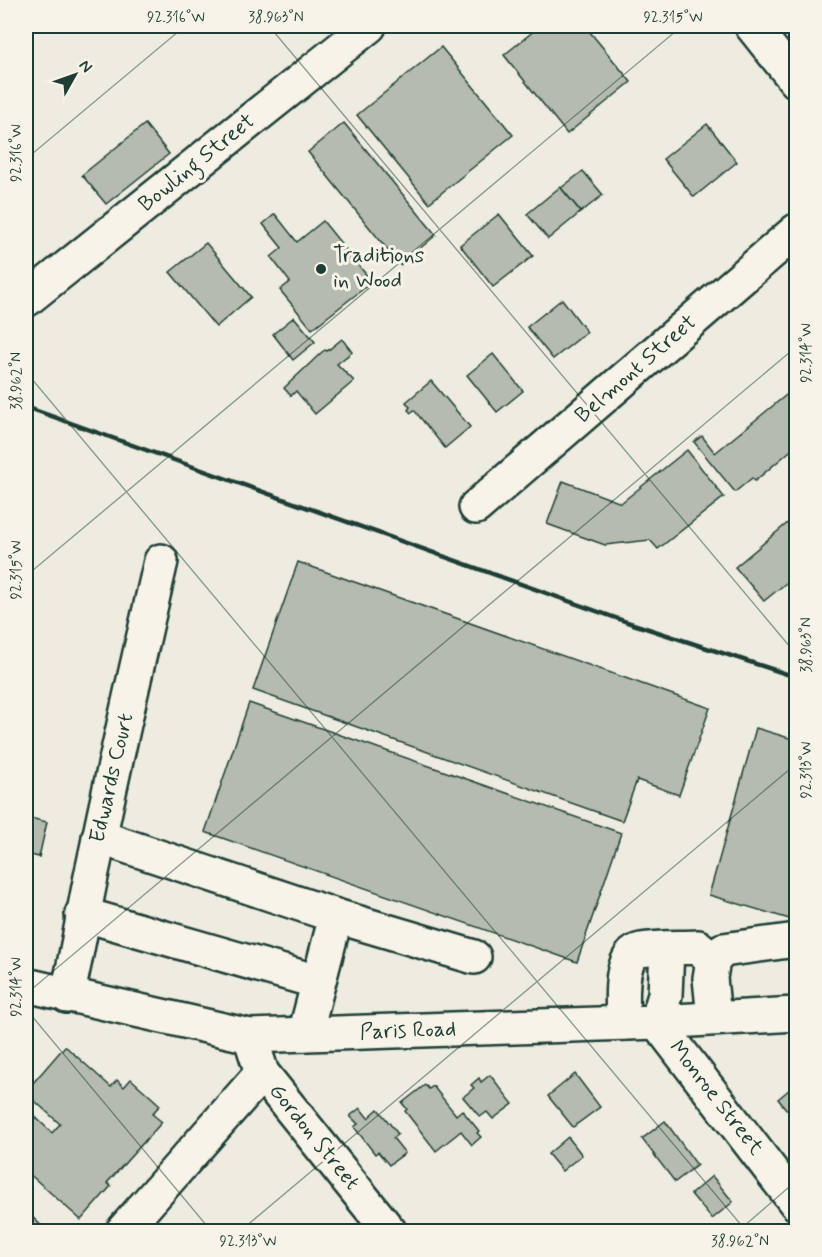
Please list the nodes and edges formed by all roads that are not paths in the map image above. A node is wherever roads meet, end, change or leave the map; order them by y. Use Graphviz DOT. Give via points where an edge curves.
graph roads {
  1 [pos="369,26"];
  2 [pos="752,26"];
  3 [pos="796,81"];
  4 [pos="796,231"];
  5 [pos="26,300"];
  6 [pos="476,507"];
  7 [pos="161,561"];
  8 [pos="99,837"];
  9 [pos="82,914"];
  10 [pos="336,916"];
  11 [pos="796,940"];
  12 [pos="667,949"];
  13 [pos="474,957"];
  14 [pos="713,960"];
  15 [pos="318,982"];
  16 [pos="26,986"];
  17 [pos="67,996"];
  18 [pos="796,1014"];
  19 [pos="714,1018"];
  20 [pos="657,1022"];
  21 [pos="623,1023"];
  22 [pos="305,1034"];
  23 [pos="250,1036"];
  24 [pos="262,1073"];
  25 [pos="796,1203"];
  26 [pos="122,1232"];
  27 [pos="390,1232"];
  1 -- 5 [label="street, Bowling Street"];
  2 -- 3 [label="street"];
  4 -- 6 [label="street, Belmont Street"];
  7 -- 8 [label="street, Edwards Court"];
  8 -- 9 [label="street, Edwards Court"];
  8 -- 10 [label="street"];
  9 -- 15 [label="street"];
  9 -- 17 [label="street, Edwards Court"];
  10 -- 13 [label="street"];
  10 -- 15 [label="street"];
  11 -- 14 [label="street" via="723,950"];
  12 -- 14 [label="street" via="698,947"];
  12 -- 20 [label="street" via="665,995"];
  12 -- 21 [label="street" via="638,950 626,961"];
  14 -- 19 [label="street" via="710,978"];
  15 -- 22 [label="street"];
  16 -- 17 [label="street, Paris Road"];
  17 -- 23 [label="street, Paris Road"];
  18 -- 19 [label="street, Paris Road"];
  19 -- 20 [label="street, Paris Road"];
  20 -- 21 [label="street, Paris Road"];
  20 -- 25 [label="street, Monroe Street"];
  21 -- 22 [label="street, Paris Road"];
  22 -- 23 [label="street, Paris Road"];
  23 -- 24 [label="street, Gordon Street"];
  24 -- 26 [label="street"];
  24 -- 27 [label="street, Gordon Street"];
}
